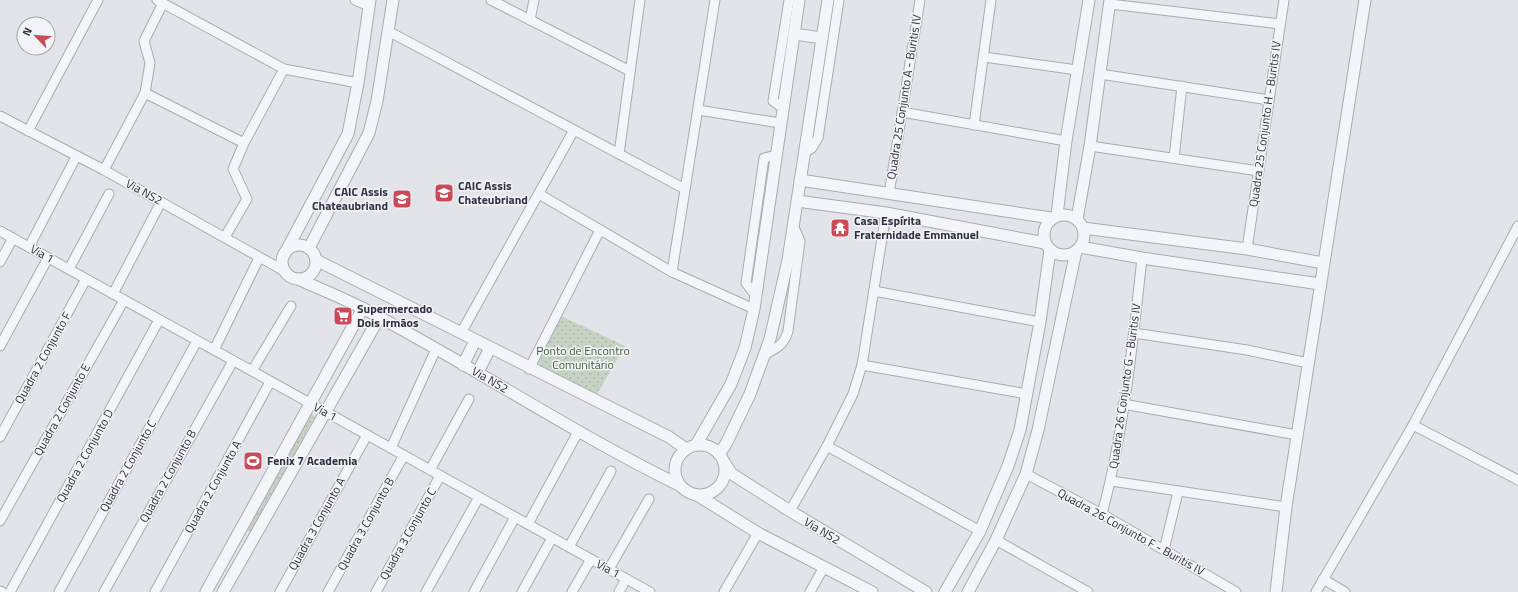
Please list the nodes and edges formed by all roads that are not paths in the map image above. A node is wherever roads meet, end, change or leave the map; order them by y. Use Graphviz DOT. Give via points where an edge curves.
graph roads {
  1 [pos="98,0"];
  2 [pos="355,0"];
  3 [pos="393,0"];
  4 [pos="492,0"];
  5 [pos="534,0"];
  6 [pos="640,0"];
  7 [pos="715,0"];
  8 [pos="789,0"];
  9 [pos="800,0"];
  10 [pos="828,0"];
  11 [pos="839,0"];
  12 [pos="920,0"];
  13 [pos="991,0"];
  14 [pos="1088,0"];
  15 [pos="1284,0"];
  16 [pos="1365,0"];
  17 [pos="160,2"];
  18 [pos="1110,2"];
  19 [pos="370,3"];
  20 [pos="530,20"];
  21 [pos="1280,24"];
  22 [pos="388,31"];
  23 [pos="794,34"];
  24 [pos="822,38"];
  25 [pos="984,57"];
  26 [pos="284,69"];
  27 [pos="1077,70"];
  28 [pos="630,71"];
  29 [pos="1100,74"];
  30 [pos="358,83"];
  31 [pos="1182,86"];
  32 [pos="145,93"];
  33 [pos="1270,100"];
  34 [pos="782,108"];
  35 [pos="698,110"];
  36 [pos="902,112"];
  37 [pos="0,116"];
  38 [pos="780,123"];
  39 [pos="974,125"];
  40 [pos="574,130"];
  41 [pos="28,131"];
  42 [pos="1066,141"];
  43 [pos="244,144"];
  44 [pos="1090,146"];
  45 [pos="804,153"];
  46 [pos="619,154"];
  47 [pos="76,157"];
  48 [pos="1174,158"];
  49 [pos="104,170"];
  50 [pos="1259,171"];
  51 [pos="800,180"];
  52 [pos="685,189"];
  53 [pos="109,194"];
  54 [pos="539,194"];
  55 [pos="889,194"];
  56 [pos="797,201"];
  57 [pos="161,202"];
  58 [pos="886,213"];
  59 [pos="1054,216"];
  60 [pos="1080,223"];
  61 [pos="793,225"];
  62 [pos="1518,226"];
  63 [pos="600,230"];
  64 [pos="0,231"];
  65 [pos="224,237"];
  66 [pos="13,238"];
  67 [pos="29,247"];
  68 [pos="1047,247"];
  69 [pos="308,248"];
  70 [pos="1078,249"];
  71 [pos="1247,249"];
  72 [pos="284,255"];
  73 [pos="48,258"];
  74 [pos="259,258"];
  75 [pos="1142,258"];
  76 [pos="316,260"];
  77 [pos="0,262"];
  78 [pos="1323,263"];
  79 [pos="69,269"];
  80 [pos="286,272"];
  81 [pos="672,272"];
  82 [pos="86,279"];
  83 [pos="298,279"];
  84 [pos="1320,284"];
  85 [pos="874,291"];
  86 [pos="113,294"];
  87 [pos="124,300"];
  88 [pos="291,306"];
  89 [pos="363,308"];
  90 [pos="754,309"];
  91 [pos="379,318"];
  92 [pos="159,320"];
  93 [pos="1040,322"];
  94 [pos="350,331"];
  95 [pos="461,333"];
  96 [pos="1134,333"];
  97 [pos="367,339"];
  98 [pos="197,341"];
  99 [pos="475,341"];
  100 [pos="0,346"];
  101 [pos="490,348"];
  102 [pos="436,349"];
  103 [pos="214,350"];
  104 [pos="764,355"];
  105 [pos="233,361"];
  106 [pos="1308,363"];
  107 [pos="463,365"];
  108 [pos="862,365"];
  109 [pos="530,369"];
  110 [pos="252,371"];
  111 [pos="478,372"];
  112 [pos="270,382"];
  113 [pos="1028,394"];
  114 [pos="469,399"];
  115 [pos="311,404"];
  116 [pos="1123,404"];
  117 [pos="326,412"];
  118 [pos="1413,425"];
  119 [pos="578,432"];
  120 [pos="367,435"];
  121 [pos="1297,435"];
  122 [pos="0,437"];
  123 [pos="827,446"];
  124 [pos="691,447"];
  125 [pos="391,448"];
  126 [pos="404,455"];
  127 [pos="722,458"];
  128 [pos="430,470"];
  129 [pos="611,471"];
  130 [pos="1026,474"];
  131 [pos="440,476"];
  132 [pos="1518,480"];
  133 [pos="1111,481"];
  134 [pos="679,485"];
  135 [pos="1178,492"];
  136 [pos="697,495"];
  137 [pos="479,497"];
  138 [pos="650,499"];
  139 [pos="1286,507"];
  140 [pos="790,511"];
  141 [pos="1102,514"];
  142 [pos="515,517"];
  143 [pos="0,521"];
  144 [pos="528,524"];
  145 [pos="980,531"];
  146 [pos="240,532"];
  147 [pos="758,533"];
  148 [pos="552,538"];
  149 [pos="996,540"];
  150 [pos="252,541"];
  151 [pos="569,547"];
  152 [pos="1164,550"];
  153 [pos="226,557"];
  154 [pos="590,559"];
  155 [pos="240,562"];
  156 [pos="824,567"];
  157 [pos="609,569"];
  158 [pos="626,579"];
  159 [pos="1323,579"];
  160 [pos="10,592"];
  161 [pos="59,592"];
  162 [pos="104,592"];
  163 [pos="155,592"];
  164 [pos="206,592"];
  165 [pos="224,592"];
  166 [pos="280,592"];
  167 [pos="328,592"];
  168 [pos="376,592"];
  169 [pos="426,592"];
  170 [pos="474,592"];
  171 [pos="522,592"];
  172 [pos="572,592"];
  173 [pos="619,592"];
  174 [pos="650,592"];
  175 [pos="724,592"];
  176 [pos="810,592"];
  177 [pos="872,592"];
  178 [pos="926,592"];
  179 [pos="945,592"];
  180 [pos="968,592"];
  181 [pos="1088,592"];
  182 [pos="1236,592"];
  183 [pos="1276,592"];
  184 [pos="1316,592"];
  185 [pos="1345,592"];
  1 -- 41 [label="street"];
  2 -- 19 [label="street"];
  3 -- 22 [label="street"];
  4 -- 20 [label="street"];
  5 -- 20 [label="street"];
  6 -- 28 [label="street"];
  7 -- 35 [label="street"];
  8 -- 34 [label="street" via="773,101"];
  9 -- 23 [label="street"];
  10 -- 24 [label="street"];
  11 -- 45 [label="street" via="818,138 812,148"];
  12 -- 36 [label="street, Quadra 25 Conjunto A - Buritis IV"];
  13 -- 25 [label="street"];
  14 -- 27 [label="street"];
  15 -- 21 [label="street, Quadra 25 Conjunto H - Buritis IV"];
  16 -- 78 [label="street"];
  17 -- 26 [label="street"];
  17 -- 32 [label="street" via="144,41 150,63"];
  18 -- 21 [label="street"];
  18 -- 29 [label="street"];
  19 -- 30 [label="street"];
  20 -- 28 [label="street"];
  21 -- 33 [label="street, Quadra 25 Conjunto H - Buritis IV"];
  22 -- 40 [label="street"];
  22 -- 69 [label="street" via="377,101 369,133"];
  23 -- 24 [label="street"];
  23 -- 34 [label="street"];
  24 -- 45 [label="street"];
  25 -- 27 [label="street"];
  25 -- 39 [label="street"];
  26 -- 30 [label="street"];
  26 -- 43 [label="street"];
  27 -- 42 [label="street"];
  28 -- 46 [label="street"];
  29 -- 31 [label="street"];
  29 -- 44 [label="street"];
  30 -- 72 [label="street" via="348,134"];
  31 -- 33 [label="street"];
  31 -- 48 [label="street"];
  32 -- 43 [label="street"];
  32 -- 49 [label="street"];
  33 -- 50 [label="street, Quadra 25 Conjunto H - Buritis IV"];
  34 -- 38 [label="street"];
  35 -- 38 [label="street"];
  35 -- 52 [label="street"];
  36 -- 39 [label="street"];
  36 -- 55 [label="street, Quadra 25 Conjunto A - Buritis IV"];
  37 -- 41 [label="street, Via NS2"];
  38 -- 90 [label="street"];
  39 -- 42 [label="street"];
  40 -- 46 [label="street"];
  40 -- 54 [label="street"];
  41 -- 47 [label="street, Via NS2"];
  42 -- 59 [label="street"];
  43 -- 65 [label="street" via="232,168 247,199"];
  44 -- 48 [label="street"];
  44 -- 60 [label="street"];
  45 -- 51 [label="street"];
  46 -- 52 [label="street"];
  47 -- 49 [label="street, Via NS2"];
  47 -- 67 [label="street"];
  48 -- 50 [label="street"];
  49 -- 57 [label="street, Via NS2"];
  50 -- 71 [label="street, Quadra 25 Conjunto H - Buritis IV"];
  51 -- 55 [label="street"];
  51 -- 56 [label="street"];
  52 -- 81 [label="street"];
  53 -- 79 [label="street"];
  54 -- 63 [label="street"];
  54 -- 95 [label="street"];
  55 -- 59 [label="street"];
  56 -- 58 [label="street"];
  56 -- 61 [label="street"];
  57 -- 65 [label="street, Via NS2"];
  57 -- 86 [label="street"];
  58 -- 68 [label="street"];
  58 -- 85 [label="street"];
  59 -- 60 [label="street" via="1064,214"];
  59 -- 68 [label="street" via="1044,229"];
  60 -- 70 [label="street" via="1083,241"];
  60 -- 71 [label="street"];
  61 -- 104 [label="street" via="788,260"];
  61 -- 104 [label="street" via="800,241 788,331 780,347"];
  62 -- 118 [label="street"];
  63 -- 81 [label="street"];
  63 -- 109 [label="street"];
  64 -- 66 [label="street, Via 1"];
  65 -- 74 [label="street, Via NS2"];
  66 -- 67 [label="street, Via 1"];
  66 -- 77 [label="street"];
  67 -- 73 [label="street, Via 1"];
  68 -- 70 [label="street" via="1063,255"];
  68 -- 93 [label="street"];
  69 -- 72 [label="street" via="302,245 295,246 288,249"];
  69 -- 76 [label="street" via="314,253"];
  70 -- 75 [label="street"];
  70 -- 130 [label="street"];
  71 -- 78 [label="street"];
  72 -- 80 [label="street" via="282,261"];
  73 -- 79 [label="street, Via 1"];
  73 -- 100 [label="street"];
  74 -- 80 [label="street, Via NS2"];
  74 -- 103 [label="street"];
  75 -- 84 [label="street"];
  75 -- 96 [label="street, Quadra 26 Conjunto G - Buritis IV"];
  76 -- 83 [label="street" via="313,272"];
  76 -- 95 [label="street"];
  78 -- 84 [label="street"];
  79 -- 82 [label="street, Via 1"];
  80 -- 83 [label="street"];
  81 -- 90 [label="street"];
  82 -- 86 [label="street, Via 1"];
  82 -- 122 [label="street, Quadra 2 Conjunto F"];
  83 -- 89 [label="street, Via NS2"];
  84 -- 106 [label="street"];
  85 -- 93 [label="street"];
  85 -- 108 [label="street"];
  86 -- 87 [label="street, Via 1"];
  87 -- 92 [label="street, Via 1"];
  87 -- 143 [label="street, Quadra 2 Conjunto E"];
  88 -- 110 [label="street"];
  89 -- 91 [label="street, Via NS2"];
  89 -- 94 [label="street"];
  90 -- 124 [label="street" via="746,348 731,384"];
  91 -- 97 [label="street"];
  91 -- 102 [label="street, Via NS2"];
  92 -- 98 [label="street, Via 1"];
  92 -- 160 [label="street, Quadra 2 Conjunto D"];
  93 -- 113 [label="street"];
  94 -- 97 [label="street"];
  94 -- 115 [label="street"];
  95 -- 99 [label="street"];
  96 -- 106 [label="street" via="1247,350"];
  96 -- 116 [label="street, Quadra 26 Conjunto G - Buritis IV"];
  97 -- 117 [label="street"];
  98 -- 103 [label="street, Via 1"];
  98 -- 161 [label="street, Quadra 2 Conjunto C"];
  99 -- 101 [label="street"];
  99 -- 107 [label="street"];
  101 -- 109 [label="street"];
  101 -- 111 [label="street"];
  102 -- 107 [label="street, Via NS2"];
  102 -- 125 [label="street"];
  103 -- 105 [label="street, Via 1"];
  104 -- 127 [label="street"];
  105 -- 110 [label="street, Via 1"];
  105 -- 162 [label="street, Quadra 2 Conjunto B"];
  106 -- 121 [label="street"];
  107 -- 111 [label="street, Via NS2"];
  108 -- 113 [label="street"];
  108 -- 123 [label="street" via="853,394"];
  109 -- 124 [label="street"];
  110 -- 112 [label="street, Via 1"];
  111 -- 119 [label="street, Via NS2"];
  112 -- 115 [label="street, Via 1"];
  112 -- 163 [label="street, Quadra 2 Conjunto A"];
  113 -- 145 [label="street" via="1008,466"];
  114 -- 128 [label="street"];
  115 -- 117 [label="street, Via 1"];
  115 -- 146 [label="street"];
  116 -- 121 [label="street"];
  116 -- 133 [label="street, Quadra 26 Conjunto G - Buritis IV"];
  117 -- 120 [label="street, Via 1"];
  117 -- 150 [label="street"];
  118 -- 132 [label="street"];
  118 -- 159 [label="street"];
  119 -- 134 [label="street, Via NS2"];
  119 -- 144 [label="street"];
  120 -- 125 [label="street, Via 1"];
  120 -- 166 [label="street, Quadra 3 Conjunto A"];
  121 -- 139 [label="street"];
  123 -- 140 [label="street"];
  123 -- 145 [label="street"];
  124 -- 127 [label="street" via="705,445 713,448"];
  124 -- 134 [label="street" via="679,456 675,466 675,476"];
  125 -- 126 [label="street, Via 1"];
  126 -- 128 [label="street, Via 1"];
  126 -- 167 [label="street, Quadra 3 Conjunto B"];
  127 -- 136 [label="street" via="725,470 719,486 705,495"];
  127 -- 140 [label="street, Via NS2" via="732,474"];
  128 -- 131 [label="street, Via 1"];
  129 -- 151 [label="street"];
  130 -- 141 [label="street, Quadra 26 Conjunto F - Buritis IV"];
  130 -- 149 [label="street"];
  131 -- 137 [label="street, Via 1"];
  131 -- 168 [label="street, Quadra 3 Conjunto C"];
  133 -- 135 [label="street"];
  133 -- 141 [label="street, Quadra 26 Conjunto G - Buritis IV"];
  134 -- 136 [label="street"];
  135 -- 139 [label="street"];
  135 -- 152 [label="street"];
  136 -- 147 [label="street"];
  137 -- 142 [label="street, Via 1"];
  137 -- 169 [label="street"];
  138 -- 157 [label="street"];
  139 -- 183 [label="street"];
  140 -- 178 [label="street, Via NS2"];
  141 -- 152 [label="street, Quadra 26 Conjunto F - Buritis IV"];
  142 -- 144 [label="street, Via 1"];
  142 -- 170 [label="street"];
  144 -- 148 [label="street, Via 1"];
  145 -- 179 [label="street"];
  146 -- 150 [label="street" via="244,540"];
  146 -- 153 [label="street"];
  147 -- 156 [label="street"];
  147 -- 175 [label="street"];
  148 -- 151 [label="street, Via 1"];
  148 -- 171 [label="street"];
  149 -- 180 [label="street"];
  149 -- 181 [label="street"];
  150 -- 155 [label="street"];
  151 -- 154 [label="street, Via 1"];
  152 -- 182 [label="street, Quadra 26 Conjunto F - Buritis IV"];
  153 -- 155 [label="street" via="236,555"];
  153 -- 164 [label="street"];
  154 -- 157 [label="street, Via 1"];
  154 -- 172 [label="street"];
  155 -- 165 [label="street"];
  156 -- 176 [label="street"];
  156 -- 177 [label="street"];
  157 -- 158 [label="street, Via 1"];
  158 -- 173 [label="street"];
  158 -- 174 [label="street, Via 1"];
  159 -- 184 [label="street"];
  159 -- 185 [label="street"];
}
